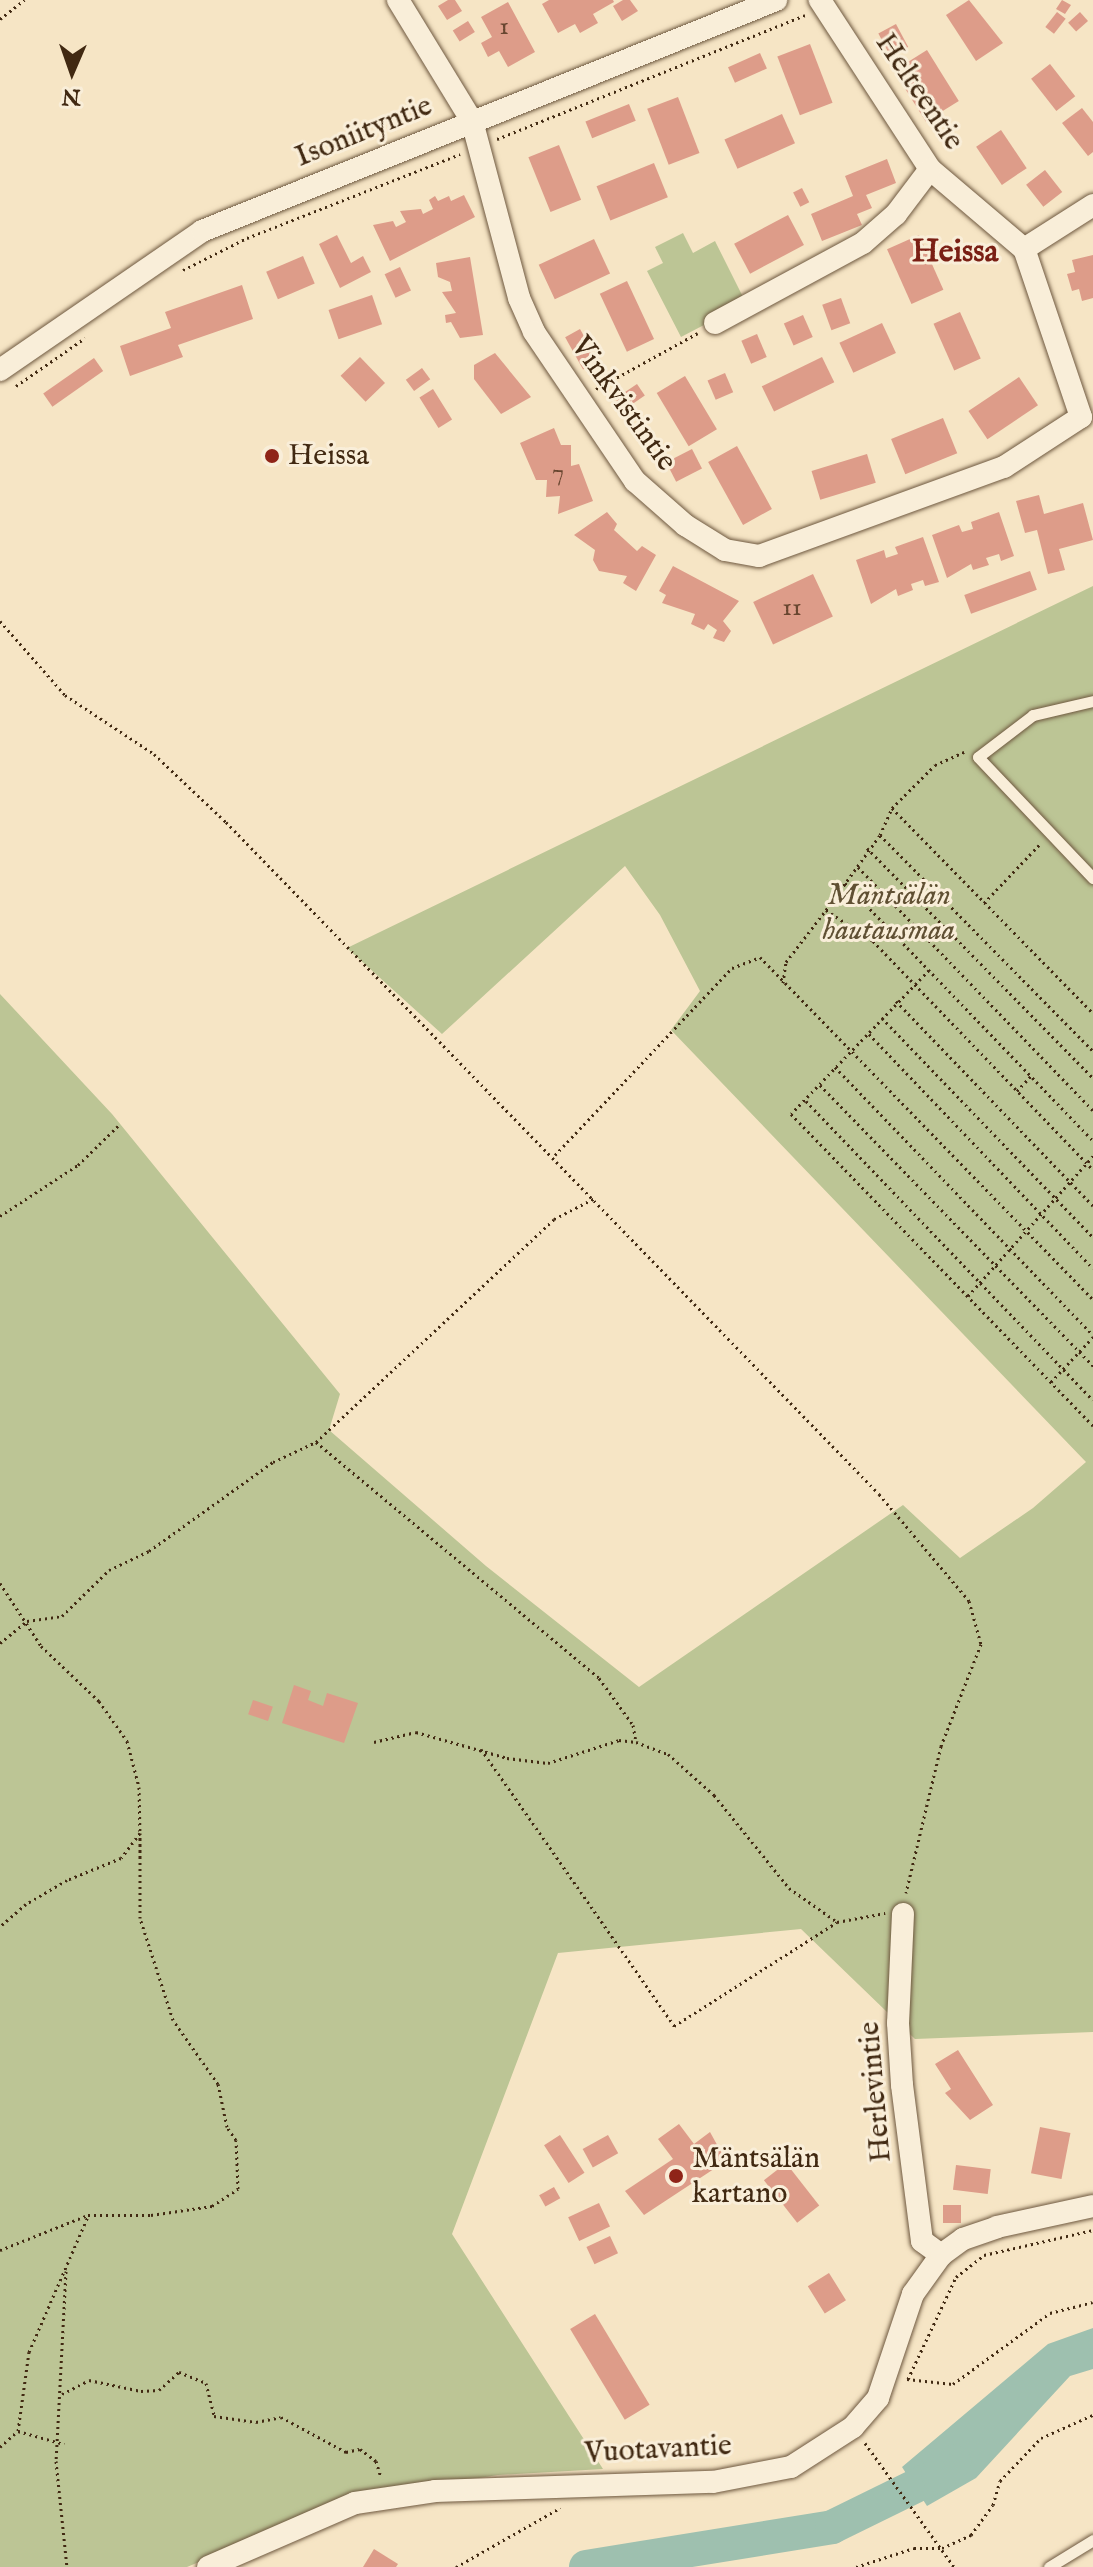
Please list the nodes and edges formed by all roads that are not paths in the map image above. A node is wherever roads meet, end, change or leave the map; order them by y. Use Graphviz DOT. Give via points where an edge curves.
graph roads {
  1 [pos="398,0"];
  2 [pos="776,0"];
  3 [pos="823,3"];
  4 [pos="472,121"];
  5 [pos="930,169"];
  6 [pos="1093,205"];
  7 [pos="1024,249"];
  8 [pos="715,323"];
  9 [pos="6,379"];
  10 [pos="1093,701"];
  11 [pos="1093,878"];
  12 [pos="903,1914"];
  13 [pos="1093,2206"];
  14 [pos="941,2255"];
  15 [pos="1093,2540"];
  16 [pos="208,2567"];
  17 [pos="1049,2567"];
  1 -- 4 [label="street, Vinkvistintie"];
  2 -- 4 [label="street, Isoniityntie"];
  3 -- 5 [label="street, Helteentie"];
  4 -- 7 [label="street, Vinkvistintie" via="519,298 635,481 685,525 725,550 759,556 1004,467 1081,417"];
  4 -- 9 [label="street, Isoniityntie" via="202,231"];
  5 -- 7 [label="street, Helteentie"];
  5 -- 8 [label="street" via="896,214 863,243"];
  6 -- 7 [label="street"];
  10 -- 11 [label="lane" via="1033,715 978,757"];
  12 -- 14 [label="street, Herlevintie" via="898,2023 902,2085 922,2241"];
  13 -- 14 [label="street, Vuotavantie" via="997,2227 963,2239"];
  14 -- 16 [label="street, Vuotavantie" via="913,2294 878,2398 853,2427 791,2467 713,2482 435,2491 355,2503"];
  15 -- 17 [label="lane"];
}
